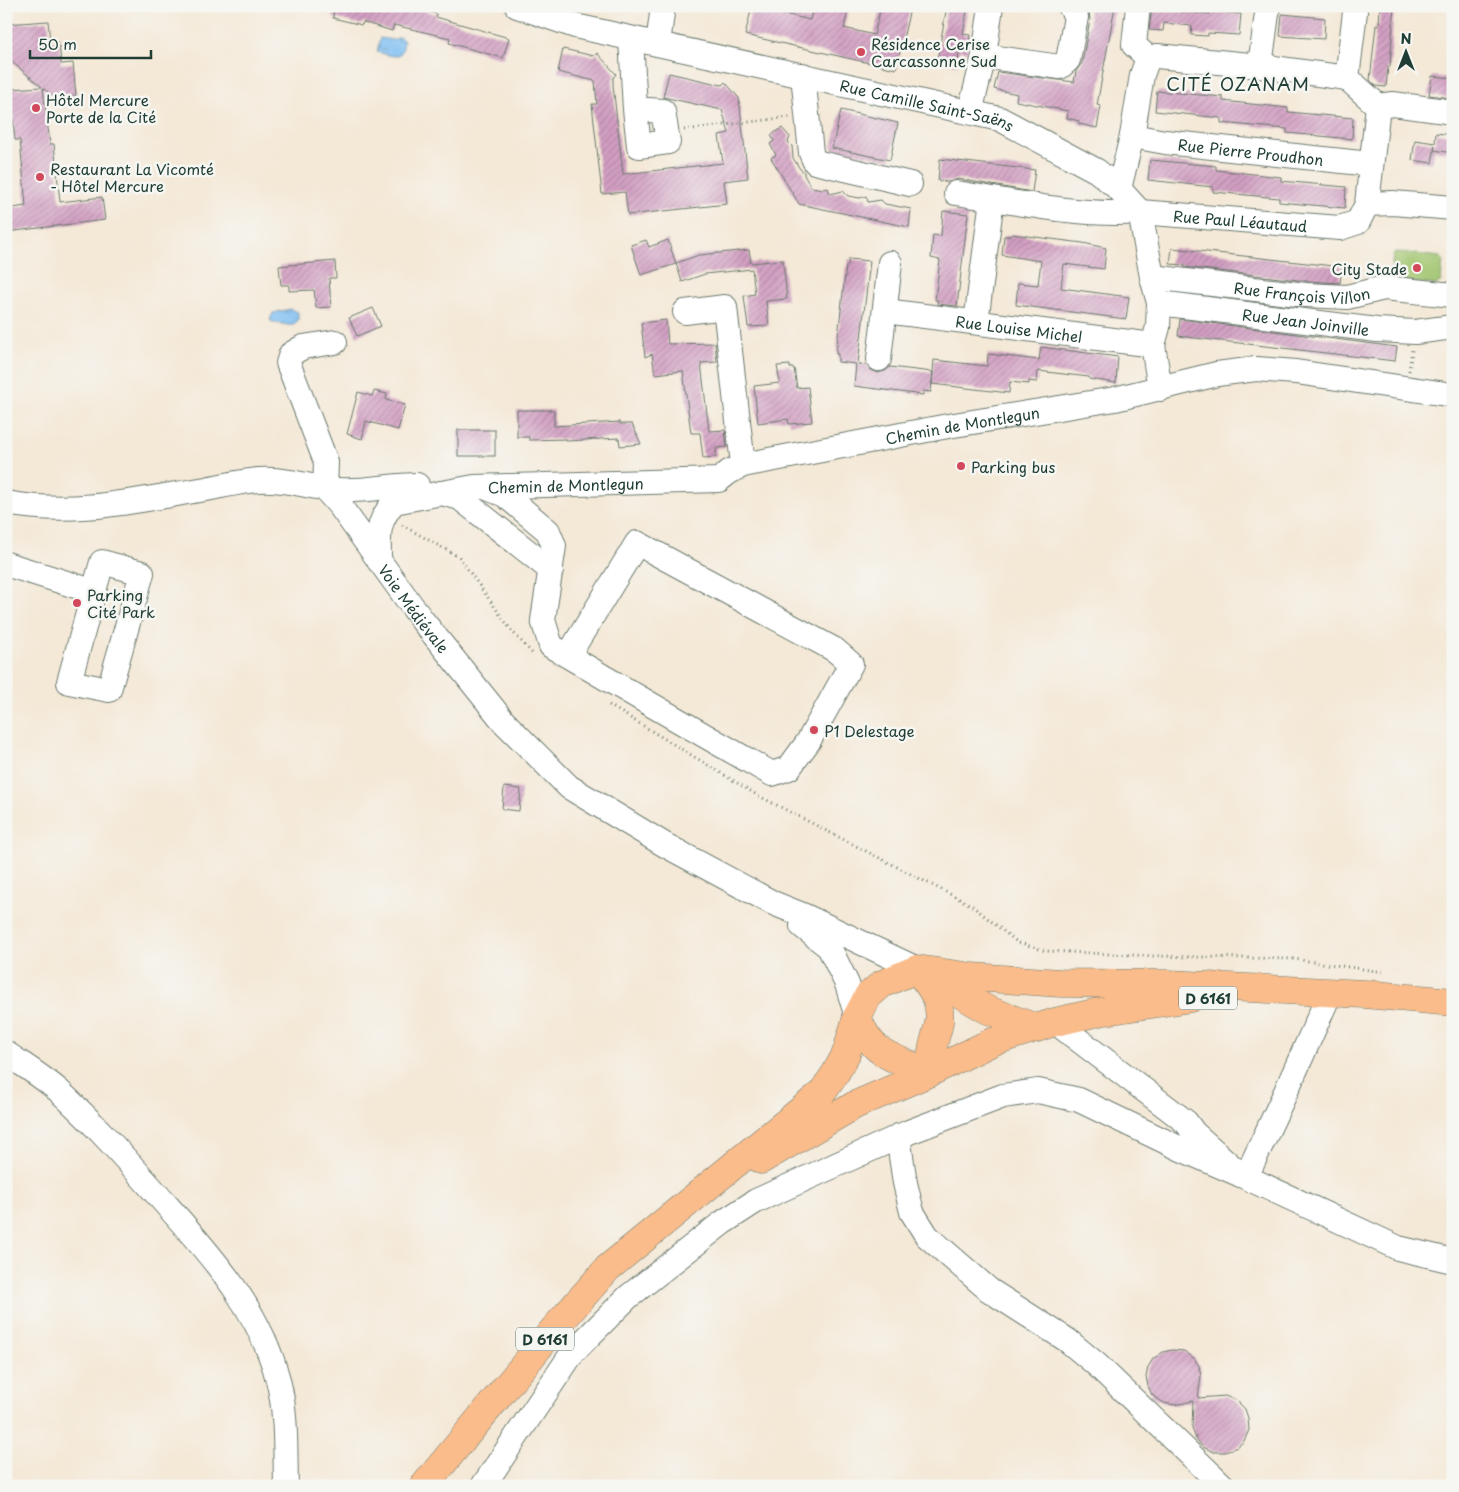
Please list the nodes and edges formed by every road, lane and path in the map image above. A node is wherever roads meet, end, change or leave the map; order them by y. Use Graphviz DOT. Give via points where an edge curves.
graph roads {
  1 [pos="517,6"];
  2 [pos="663,6"];
  3 [pos="991,6"];
  4 [pos="1070,6"];
  5 [pos="1138,6"];
  6 [pos="1268,6"];
  7 [pos="1356,12"];
  8 [pos="631,39"];
  9 [pos="658,44"];
  10 [pos="984,56"];
  11 [pos="1148,58"];
  12 [pos="1260,66"];
  13 [pos="803,75"];
  14 [pos="1347,78"];
  15 [pos="1378,106"];
  16 [pos="970,112"];
  17 [pos="1453,112"];
  18 [pos="807,115"];
  19 [pos="666,132"];
  20 [pos="1132,136"];
  21 [pos="1370,164"];
  22 [pos="910,184"];
  23 [pos="1119,189"];
  24 [pos="956,193"];
  25 [pos="992,199"];
  26 [pos="1367,204"];
  27 [pos="1453,208"];
  28 [pos="1140,212"];
  29 [pos="890,263"];
  30 [pos="1152,277"];
  31 [pos="1453,295"];
  32 [pos="1159,304"];
  33 [pos="884,311"];
  34 [pos="685,312"];
  35 [pos="976,322"];
  36 [pos="1453,328"];
  37 [pos="1415,332"];
  38 [pos="335,342"];
  39 [pos="1153,345"];
  40 [pos="879,359"];
  41 [pos="1406,388"];
  42 [pos="1160,389"];
  43 [pos="1453,395"];
  44 [pos="743,465"];
  45 [pos="479,487"];
  46 [pos="441,493"];
  47 [pos="332,498"];
  48 [pos="6,503"];
  49 [pos="389,508"];
  50 [pos="380,561"];
  51 [pos="6,564"];
  52 [pos="551,570"];
  53 [pos="95,592"];
  54 [pos="568,656"];
  55 [pos="535,657"];
  56 [pos="608,704"];
  57 [pos="772,903"];
  58 [pos="917,969"];
  59 [pos="1385,973"];
  60 [pos="1364,994"];
  61 [pos="1329,995"];
  62 [pos="1453,1002"];
  63 [pos="856,1017"];
  64 [pos="1046,1025"];
  65 [pos="6,1053"];
  66 [pos="929,1073"];
  67 [pos="898,1136"];
  68 [pos="1243,1176"];
  69 [pos="682,1206"];
  70 [pos="1453,1260"];
  71 [pos="286,1486"];
  72 [pos="424,1486"];
  73 [pos="482,1486"];
  74 [pos="1223,1486"];
  1 -- 8 [label="street, Rue Camille Saint-Saëns" via="575,26"];
  2 -- 9 [label="street"];
  3 -- 10 [label="street"];
  4 -- 10 [label="street" via="1076,17 1068,60 1060,67"];
  5 -- 11 [label="street" via="1134,45"];
  6 -- 12 [label="street"];
  7 -- 14 [label="street"];
  8 -- 9 [label="street, Rue Camille Saint-Saëns"];
  8 -- 19 [label="street" via="639,146 668,142"];
  9 -- 13 [label="street, Rue Camille Saint-Saëns"];
  10 -- 16 [label="street"];
  11 -- 12 [label="street" via="1157,56"];
  11 -- 20 [label="street"];
  12 -- 14 [label="street"];
  13 -- 16 [label="street, Rue Camille Saint-Saëns"];
  13 -- 18 [label="street"];
  14 -- 15 [label="street"];
  15 -- 17 [label="street" via="1393,104"];
  15 -- 21 [label="street"];
  16 -- 23 [label="street, Rue Camille Saint-Saëns" via="1000,119 1097,171"];
  18 -- 19 [label="path"];
  18 -- 22 [label="street" via="815,162"];
  20 -- 21 [label="street, Rue Pierre Proudhon"];
  20 -- 23 [label="street"];
  21 -- 26 [label="street"];
  23 -- 28 [label="street, Rue Camille Saint-Saëns"];
  24 -- 25 [label="street, Rue Paul Léautaud"];
  25 -- 28 [label="street, Rue Paul Léautaud" via="1084,211"];
  25 -- 35 [label="street"];
  26 -- 27 [label="street"];
  26 -- 28 [label="street, Rue Paul Léautaud" via="1358,222 1340,228"];
  28 -- 30 [label="street"];
  29 -- 33 [label="street"];
  30 -- 31 [label="street, Rue François Villon" via="1306,295 1347,297 1384,288"];
  30 -- 32 [label="street"];
  32 -- 37 [label="street, Rue Jean Joinville"];
  32 -- 39 [label="street"];
  33 -- 35 [label="street, Rue Louise Michel"];
  33 -- 40 [label="street"];
  34 -- 44 [label="street" via="725,307"];
  35 -- 39 [label="street, Rue Louise Michel"];
  36 -- 37 [label="street, Rue Jean Joinville"];
  37 -- 41 [label="path"];
  38 -- 47 [label="street" via="303,347 291,354 288,363 326,462"];
  39 -- 42 [label="street"];
  41 -- 42 [label="street, Chemin de Montlegun" via="1256,369 1217,374"];
  41 -- 43 [label="street, Chemin de Montlegun"];
  42 -- 44 [label="street, Chemin de Montlegun"];
  44 -- 45 [label="street, Chemin de Montlegun" via="718,480"];
  45 -- 46 [label="street, Chemin de Montlegun"];
  45 -- 47 [label="street, Chemin de Montlegun" via="398,485 353,491"];
  45 -- 52 [label="street" via="505,494 548,531 554,546"];
  46 -- 49 [label="street, Chemin de Montlegun"];
  46 -- 52 [label="street" via="460,498"];
  47 -- 48 [label="street" via="292,481 258,480 70,509 32,508"];
  47 -- 49 [label="street, Chemin de Montlegun" via="356,507"];
  47 -- 50 [label="street, Voie Médiévale"];
  49 -- 50 [label="street" via="378,529"];
  49 -- 55 [label="path" via="459,557 511,630"];
  50 -- 57 [label="street, Voie Médiévale" via="422,620 504,722 569,788"];
  51 -- 53 [label="street"];
  52 -- 54 [label="street" via="544,620 551,646"];
  53 -- 53 [label="street" via="69,682 109,690 142,573 102,562"];
  54 -- 54 [label="street" via="772,774 789,768 808,742 851,664 835,650 637,543"];
  56 -- 59 [label="path" via="757,795 971,906 1017,942 1046,951 1294,959"];
  57 -- 58 [label="street"];
  57 -- 63 [label="street" via="829,947 848,984"];
  58 -- 60 [label="main road" via="972,978 1060,983 1169,984"];
  58 -- 63 [label="main road" via="882,984 868,996"];
  58 -- 64 [label="main road" via="988,1010"];
  58 -- 66 [label="main road" via="931,988 939,1016"];
  60 -- 61 [label="main road, D 6161"];
  60 -- 62 [label="main road, D 6161"];
  61 -- 64 [label="main road, D 6161" via="1182,999 1099,1012"];
  61 -- 68 [label="street" via="1283,1098"];
  63 -- 66 [label="main road" via="863,1034 873,1046 885,1055"];
  63 -- 69 [label="main road" via="846,1054 822,1093"];
  64 -- 66 [label="main road, D 6161" via="992,1042"];
  64 -- 68 [label="street" via="1186,1122 1194,1134"];
  65 -- 71 [label="street" via="58,1090 116,1148 213,1258 250,1311 278,1380 283,1405"];
  66 -- 69 [label="main road, D 6161" via="854,1106"];
  67 -- 68 [label="street" via="1003,1096 1038,1091 1079,1100"];
  67 -- 73 [label="street" via="756,1201 722,1223 628,1297 573,1352"];
  67 -- 74 [label="street" via="912,1212 927,1236 989,1290 1067,1340 1096,1364"];
  68 -- 70 [label="street" via="1398,1248"];
  69 -- 72 [label="main road, D 6161" via="608,1268"];
}
